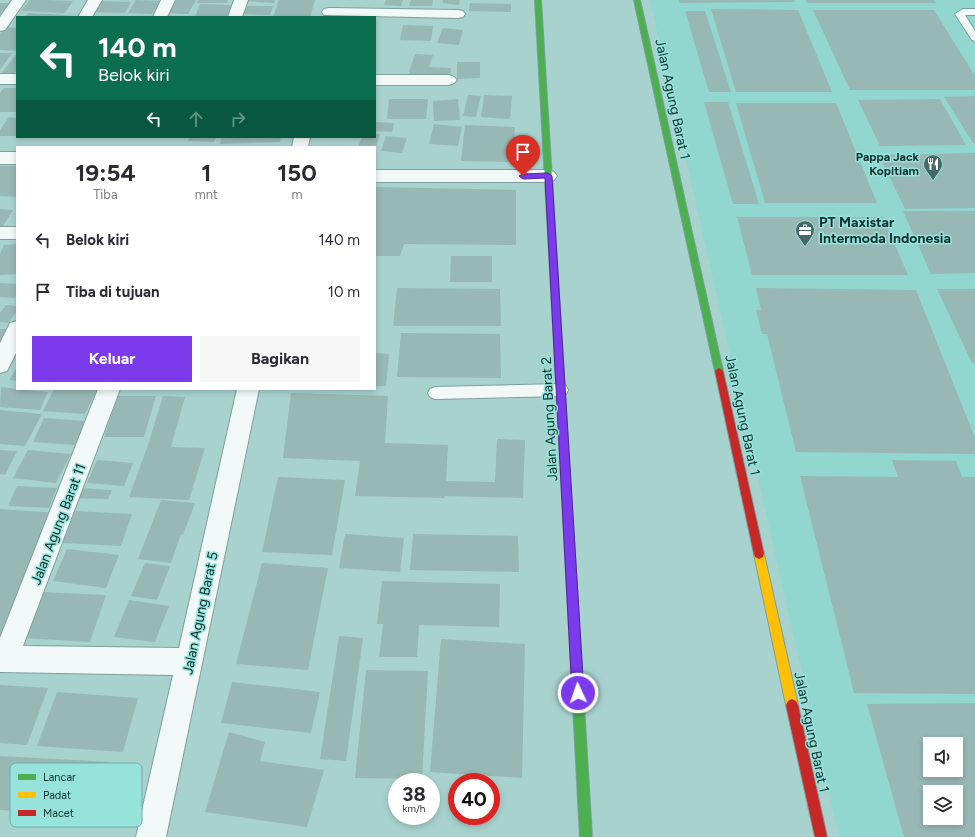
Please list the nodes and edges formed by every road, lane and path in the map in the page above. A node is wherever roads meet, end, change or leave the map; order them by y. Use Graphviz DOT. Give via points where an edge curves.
graph roads {
  1 [pos="18,0"];
  2 [pos="95,0"];
  3 [pos="168,0"];
  4 [pos="241,0"];
  5 [pos="538,0"];
  6 [pos="637,0"];
  7 [pos="330,10"];
  8 [pos="975,12"];
  9 [pos="458,14"];
  10 [pos="86,16"];
  11 [pos="160,16"];
  12 [pos="235,16"];
  13 [pos="0,27"];
  14 [pos="975,38"];
  15 [pos="0,79"];
  16 [pos="16,79"];
  17 [pos="376,80"];
  18 [pos="449,80"];
  19 [pos="0,158"];
  20 [pos="16,158"];
  21 [pos="376,176"];
  22 [pos="548,176"];
  23 [pos="0,233"];
  24 [pos="16,233"];
  25 [pos="16,331"];
  26 [pos="0,365"];
  27 [pos="109,390"];
  28 [pos="248,390"];
  29 [pos="561,390"];
  30 [pos="435,393"];
  31 [pos="3,659"];
  32 [pos="190,662"];
  33 [pos="151,837"];
  34 [pos="586,837"];
  35 [pos="821,837"];
  1 -- 13 [label="street"];
  2 -- 10 [label="street"];
  3 -- 11 [label="street"];
  4 -- 12 [label="street"];
  5 -- 22 [label="street, Jalan Agung Barat 2"];
  6 -- 35 [label="street, Jalan Agung Barat 1"];
  7 -- 9 [label="street"];
  8 -- 14 [label="lane" via="960,14"];
  15 -- 16 [label="street"];
  17 -- 18 [label="street"];
  19 -- 20 [label="street"];
  21 -- 22 [label="street"];
  22 -- 29 [label="street, Jalan Agung Barat 2"];
  23 -- 24 [label="street"];
  25 -- 26 [label="street"];
  27 -- 31 [label="street, Jalan Agung Barat 11"];
  28 -- 32 [label="street, Jalan Agung Barat 5"];
  29 -- 30 [label="lane"];
  29 -- 34 [label="street, Jalan Agung Barat 2"];
  31 -- 32 [label="street"];
  32 -- 33 [label="street, Jalan Agung Barat 5"];
}
